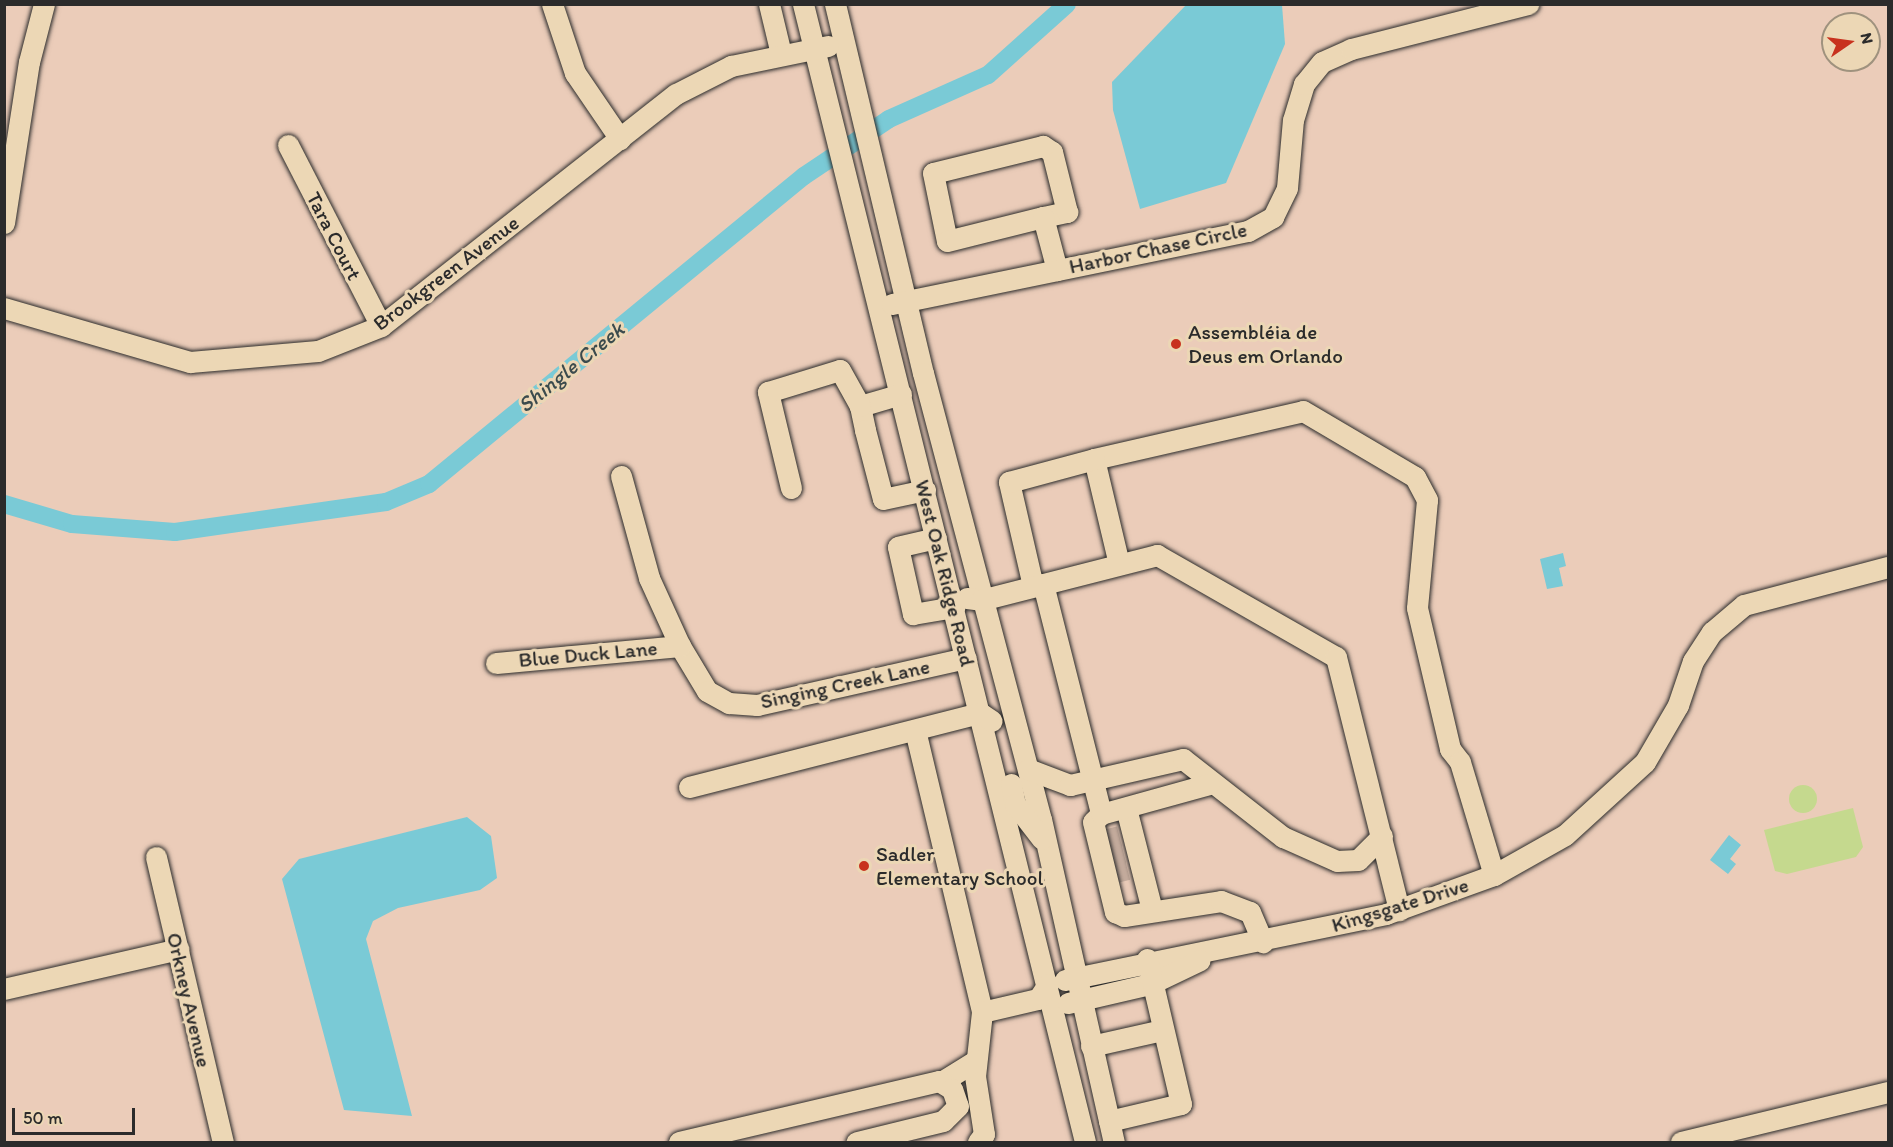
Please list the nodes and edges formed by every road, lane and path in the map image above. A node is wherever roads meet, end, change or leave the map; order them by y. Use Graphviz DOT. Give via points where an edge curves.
graph roads {
  1 [pos="44,4"];
  2 [pos="552,4"];
  3 [pos="769,4"];
  4 [pos="803,4"];
  5 [pos="835,4"];
  6 [pos="1528,4"];
  7 [pos="814,46"];
  8 [pos="781,54"];
  9 [pos="620,139"];
  10 [pos="288,145"];
  11 [pos="870,148"];
  12 [pos="1043,217"];
  13 [pos="4,223"];
  14 [pos="1057,270"];
  15 [pos="906,301"];
  16 [pos="879,307"];
  17 [pos="4,308"];
  18 [pos="381,326"];
  19 [pos="901,394"];
  20 [pos="860,406"];
  21 [pos="1094,459"];
  22 [pos="621,476"];
  23 [pos="790,488"];
  24 [pos="926,495"];
  25 [pos="936,538"];
  26 [pos="1119,564"];
  27 [pos="1888,567"];
  28 [pos="1038,585"];
  29 [pos="981,600"];
  30 [pos="954,607"];
  31 [pos="680,646"];
  32 [pos="966,658"];
  33 [pos="496,663"];
  34 [pos="980,713"];
  35 [pos="915,730"];
  36 [pos="1028,769"];
  37 [pos="1092,780"];
  38 [pos="1209,784"];
  39 [pos="1070,785"];
  40 [pos="689,787"];
  41 [pos="1126,808"];
  42 [pos="1101,814"];
  43 [pos="1041,819"];
  44 [pos="1382,836"];
  45 [pos="1048,847"];
  46 [pos="1118,854"];
  47 [pos="156,857"];
  48 [pos="1494,875"];
  49 [pos="1152,910"];
  50 [pos="1399,910"];
  51 [pos="1263,942"];
  52 [pos="178,949"];
  53 [pos="1212,954"];
  54 [pos="1147,959"];
  55 [pos="1077,977"];
  56 [pos="1150,984"];
  57 [pos="4,989"];
  58 [pos="1046,996"];
  59 [pos="1082,999"];
  60 [pos="982,1012"];
  61 [pos="1162,1030"];
  62 [pos="1091,1046"];
  63 [pos="976,1060"];
  64 [pos="943,1081"];
  65 [pos="1888,1092"];
  66 [pos="1109,1121"];
  67 [pos="223,1143"];
  68 [pos="680,1143"];
  69 [pos="857,1143"];
  70 [pos="978,1143"];
  71 [pos="1085,1143"];
  72 [pos="1114,1143"];
  73 [pos="1681,1143"];
  1 -- 13 [label="street" via="29,62"];
  2 -- 9 [label="street" via="574,73"];
  3 -- 8 [label="street"];
  4 -- 7 [label="street, West Oak Ridge Road"];
  5 -- 11 [label="street, West Oak Ridge Road"];
  6 -- 14 [label="street, Harbor Chase Circle" via="1351,49 1322,62 1304,84 1293,120 1287,188 1273,217 1248,231"];
  7 -- 8 [label="street, Brookgreen Avenue"];
  7 -- 11 [label="street" via="829,46 852,131"];
  7 -- 16 [label="street, West Oak Ridge Road"];
  8 -- 9 [label="street, Brookgreen Avenue" via="730,66 676,94"];
  9 -- 18 [label="street, Brookgreen Avenue"];
  10 -- 18 [label="street, Tara Court"];
  11 -- 15 [label="street, West Oak Ridge Road"];
  12 -- 12 [label="street" via="947,241 933,173 1043,146 1052,152 1067,212"];
  12 -- 14 [label="street"];
  14 -- 15 [label="street, Harbor Chase Circle"];
  15 -- 16 [label="street, Harbor Chase Circle"];
  15 -- 29 [label="street, West Oak Ridge Road"];
  16 -- 19 [label="street, West Oak Ridge Road"];
  17 -- 18 [label="street, Brookgreen Avenue" via="190,362 318,351"];
  19 -- 20 [label="street"];
  19 -- 24 [label="street, West Oak Ridge Road"];
  20 -- 23 [label="street" via="840,370 768,392"];
  20 -- 24 [label="street" via="883,499"];
  21 -- 26 [label="street"];
  21 -- 28 [label="street" via="1009,482"];
  21 -- 48 [label="street" via="1304,411 1415,477 1427,500 1417,608 1450,749 1460,762"];
  22 -- 31 [label="street, Singing Creek Lane" via="649,578"];
  24 -- 25 [label="street, West Oak Ridge Road"];
  24 -- 29 [label="street" via="946,513 966,598"];
  25 -- 30 [label="street, West Oak Ridge Road"];
  25 -- 30 [label="street" via="898,546 913,614"];
  26 -- 28 [label="street"];
  26 -- 44 [label="street" via="1157,555 1336,657"];
  27 -- 48 [label="street, Kingsgate Drive" via="1744,605 1712,632 1693,661 1678,705 1645,762 1565,835"];
  28 -- 29 [label="street"];
  28 -- 37 [label="street"];
  29 -- 36 [label="street, West Oak Ridge Road"];
  30 -- 32 [label="street, West Oak Ridge Road"];
  31 -- 32 [label="street, Singing Creek Lane" via="707,691 729,703 757,705"];
  31 -- 33 [label="street, Blue Duck Lane"];
  32 -- 34 [label="street, West Oak Ridge Road"];
  34 -- 35 [label="street"];
  34 -- 45 [label="street" via="997,724 1015,804"];
  34 -- 58 [label="street, West Oak Ridge Road"];
  35 -- 40 [label="street"];
  35 -- 60 [label="street"];
  36 -- 39 [label="street"];
  36 -- 43 [label="street, West Oak Ridge Road"];
  37 -- 38 [label="street" via="1183,759"];
  37 -- 39 [label="street"];
  37 -- 42 [label="street"];
  38 -- 41 [label="street"];
  38 -- 44 [label="street" via="1283,837 1337,861 1358,860"];
  39 -- 43 [label="street"];
  41 -- 42 [label="street"];
  41 -- 46 [label="street"];
  42 -- 46 [label="street" via="1093,822"];
  43 -- 45 [label="street, West Oak Ridge Road"];
  44 -- 50 [label="street"];
  45 -- 55 [label="street, West Oak Ridge Road"];
  46 -- 49 [label="street"];
  46 -- 49 [label="street" via="1119,916"];
  47 -- 52 [label="street, Orkney Avenue"];
  48 -- 50 [label="street, Kingsgate Drive"];
  49 -- 51 [label="street" via="1208,899 1236,904 1251,912"];
  50 -- 51 [label="street, Kingsgate Drive"];
  51 -- 53 [label="street, Kingsgate Drive"];
  52 -- 57 [label="street"];
  52 -- 67 [label="street, Orkney Avenue"];
  53 -- 54 [label="street, Kingsgate Drive"];
  53 -- 56 [label="street, Kingsgate Drive"];
  54 -- 55 [label="street, Kingsgate Drive"];
  54 -- 56 [label="street"];
  55 -- 58 [label="street, Kingsgate Drive"];
  55 -- 59 [label="street, West Oak Ridge Road"];
  56 -- 59 [label="street, Kingsgate Drive"];
  56 -- 61 [label="street"];
  58 -- 59 [label="street, Kingsgate Drive"];
  58 -- 60 [label="street"];
  58 -- 71 [label="street, West Oak Ridge Road"];
  59 -- 62 [label="street, West Oak Ridge Road"];
  60 -- 63 [label="street"];
  61 -- 62 [label="street"];
  61 -- 66 [label="street" via="1181,1104"];
  62 -- 66 [label="street, West Oak Ridge Road"];
  63 -- 64 [label="street"];
  63 -- 70 [label="street" via="984,1115"];
  64 -- 68 [label="street"];
  64 -- 69 [label="street" via="956,1097 953,1115"];
  65 -- 73 [label="street"];
  66 -- 72 [label="street, West Oak Ridge Road"];
}
